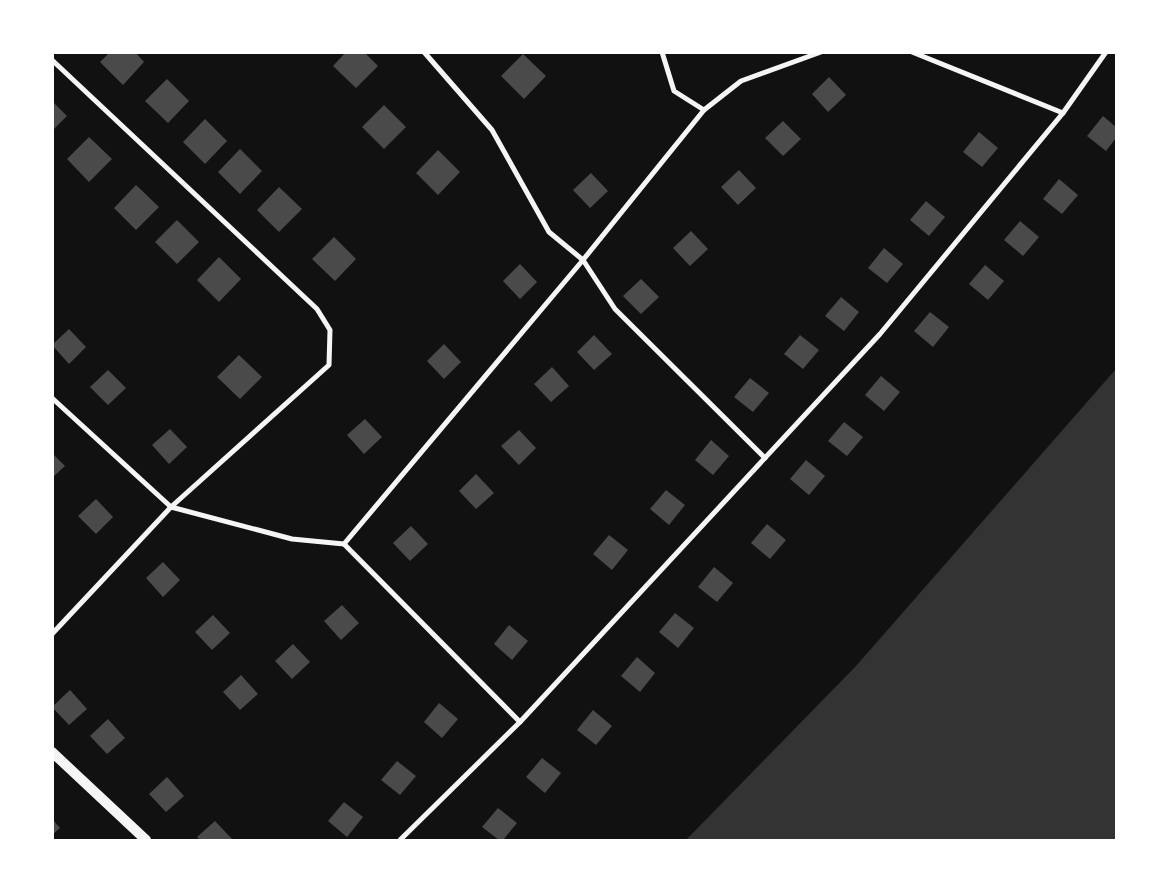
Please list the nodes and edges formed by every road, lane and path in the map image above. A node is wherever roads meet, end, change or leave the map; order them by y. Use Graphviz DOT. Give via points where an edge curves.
graph roads {
  1 [pos="424,52"];
  2 [pos="662,52"];
  3 [pos="821,52"];
  4 [pos="912,52"];
  5 [pos="1106,52"];
  6 [pos="52,60"];
  7 [pos="704,110"];
  8 [pos="1063,113"];
  9 [pos="583,260"];
  10 [pos="52,398"];
  11 [pos="765,458"];
  12 [pos="171,507"];
  13 [pos="344,544"];
  14 [pos="52,634"];
  15 [pos="520,722"];
  16 [pos="52,752"];
  17 [pos="146,840"];
  18 [pos="400,840"];
  1 -- 9 [label="street" via="492,130 549,232"];
  2 -- 7 [label="street" via="674,91"];
  3 -- 7 [label="street" via="741,81"];
  4 -- 8 [label="street"];
  5 -- 8 [label="street"];
  6 -- 12 [label="street" via="317,309 330,330 329,365"];
  7 -- 9 [label="street"];
  8 -- 11 [label="street" via="880,334"];
  9 -- 11 [label="street" via="615,309"];
  9 -- 13 [label="street"];
  10 -- 12 [label="street"];
  11 -- 15 [label="street"];
  12 -- 13 [label="street" via="292,539"];
  12 -- 14 [label="street"];
  13 -- 15 [label="street"];
  15 -- 18 [label="street"];
  16 -- 17 [label="main road"];
}
